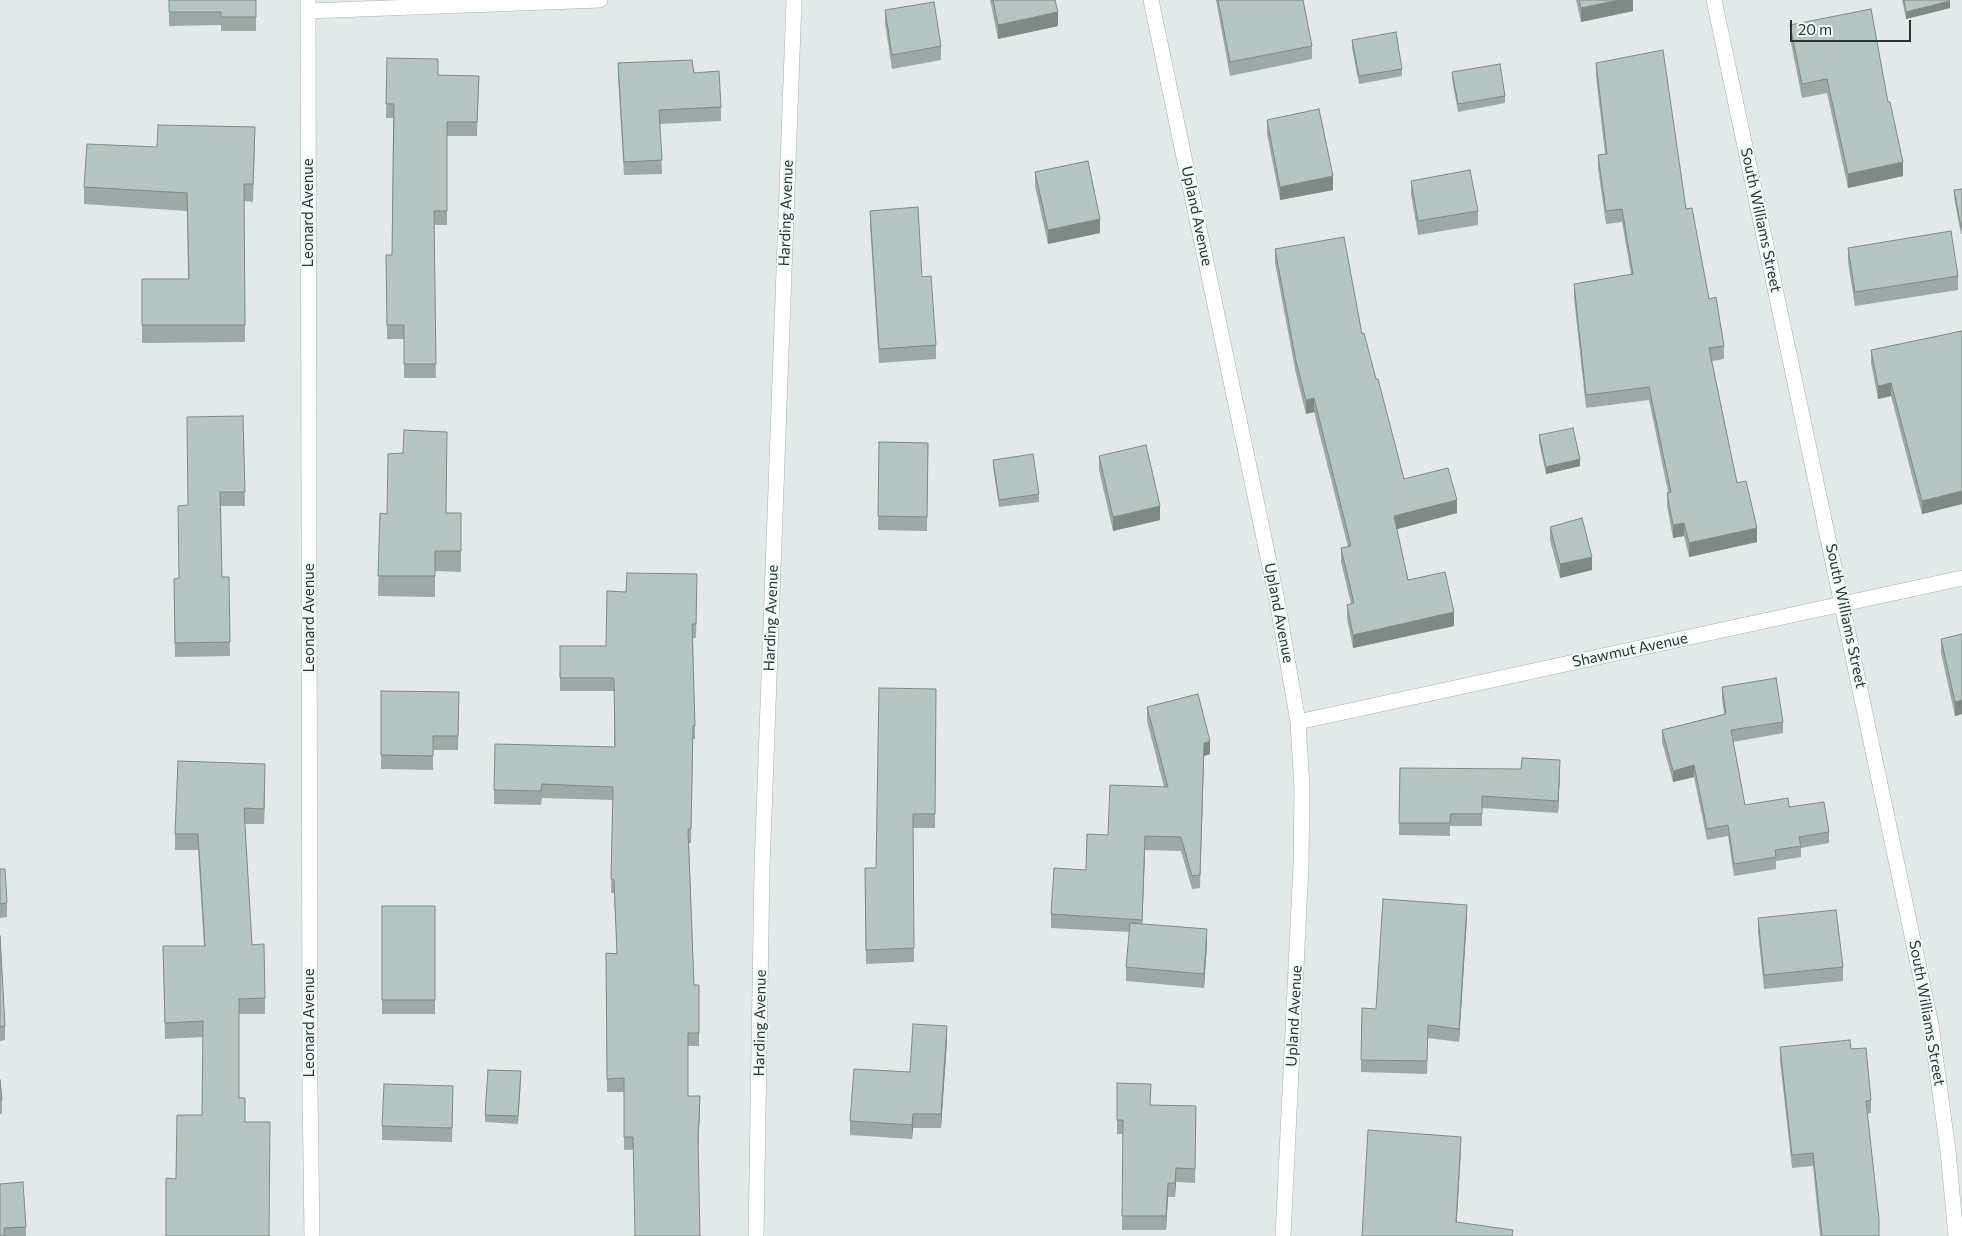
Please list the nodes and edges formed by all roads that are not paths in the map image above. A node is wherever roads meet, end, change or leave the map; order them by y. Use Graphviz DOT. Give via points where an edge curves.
graph roads {
  1 [pos="600,0"];
  2 [pos="794,0"];
  3 [pos="1151,0"];
  4 [pos="1714,0"];
  5 [pos="308,5"];
  6 [pos="1962,578"];
  7 [pos="1843,604"];
  8 [pos="1298,722"];
  9 [pos="312,1236"];
  10 [pos="756,1236"];
  11 [pos="1284,1236"];
  12 [pos="1956,1236"];
  1 -- 5 [label="street"];
  2 -- 10 [label="street, Harding Avenue" via="762,868"];
  3 -- 8 [label="street, Upland Avenue" via="1277,600"];
  4 -- 7 [label="street, South Williams Street"];
  5 -- 9 [label="street, Leonard Avenue"];
  6 -- 7 [label="street, Shawmut Avenue"];
  7 -- 8 [label="street, Shawmut Avenue"];
  7 -- 12 [label="street, South Williams Street" via="1931,1025"];
  8 -- 11 [label="street, Upland Avenue" via="1302,788 1301,865"];
}
